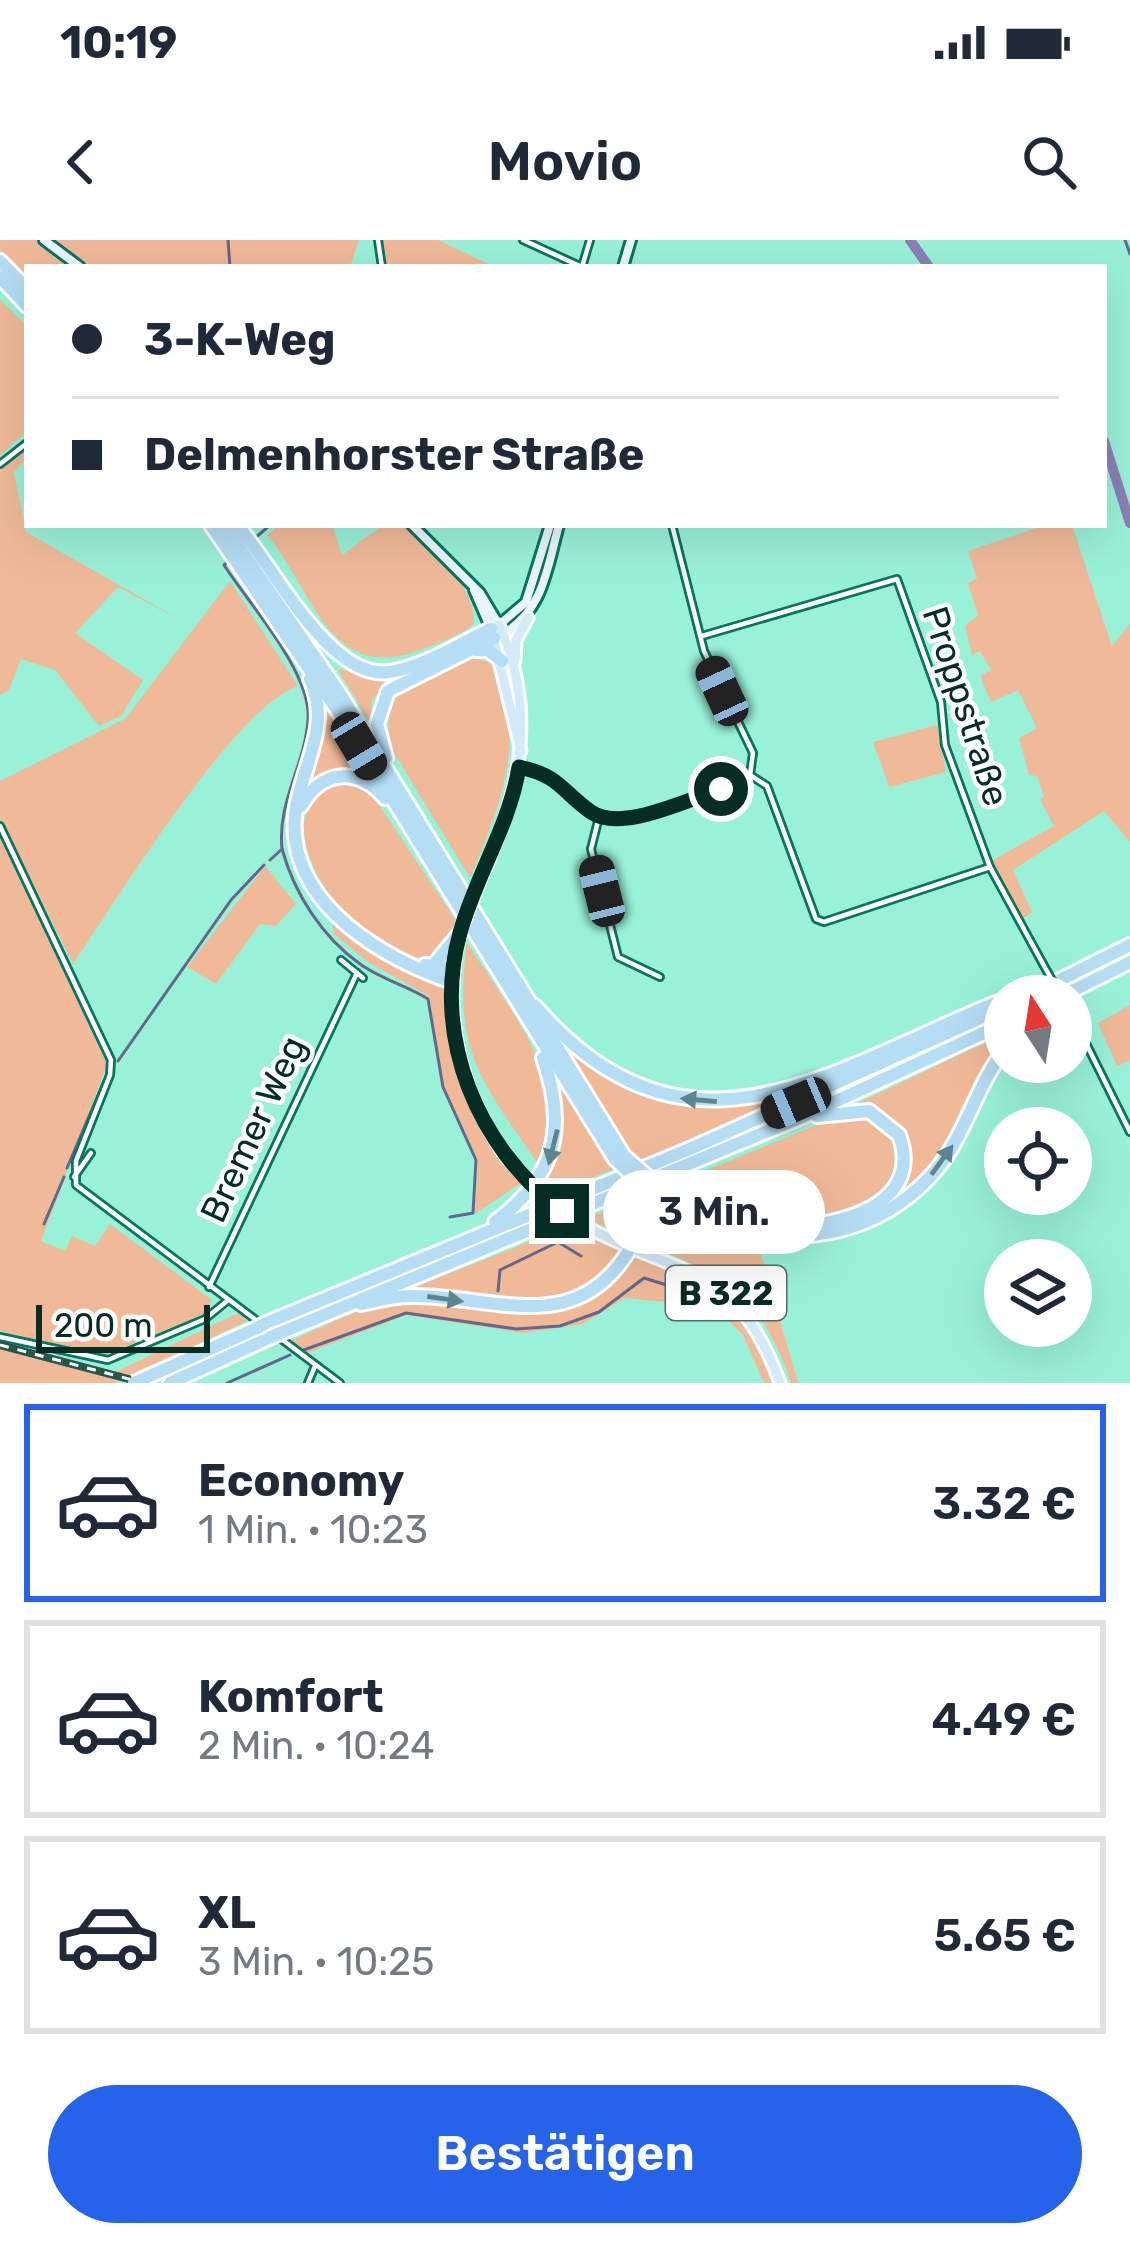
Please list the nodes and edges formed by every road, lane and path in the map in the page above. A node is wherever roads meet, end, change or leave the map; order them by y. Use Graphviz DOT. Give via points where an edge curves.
graph roads {
  1 [pos="44,240"];
  2 [pos="523,240"];
  3 [pos="0,261"];
  4 [pos="76,264"];
  5 [pos="575,264"];
  6 [pos="0,277"];
  7 [pos="24,286"];
  8 [pos="24,303"];
  9 [pos="24,444"];
  10 [pos="0,464"];
  11 [pos="215,528"];
  12 [pos="226,528"];
  13 [pos="237,528"];
  14 [pos="415,528"];
  15 [pos="554,528"];
  16 [pos="554,528"];
  17 [pos="672,528"];
  18 [pos="244,550"];
  19 [pos="528,618"];
  20 [pos="496,631"];
  21 [pos="701,637"];
  22 [pos="468,650"];
  23 [pos="302,655"];
  24 [pos="508,663"];
  25 [pos="519,767"];
  26 [pos="750,775"];
  27 [pos="394,782"];
  28 [pos="297,813"];
  29 [pos="599,817"];
  30 [pos="404,818"];
  31 [pos="0,826"];
  32 [pos="991,867"];
  33 [pos="460,933"];
  34 [pos="1130,945"];
  35 [pos="341,960"];
  36 [pos="1130,962"];
  37 [pos="408,965"];
  38 [pos="432,967"];
  39 [pos="1050,975"];
  40 [pos="1070,975"];
  41 [pos="453,976"];
  42 [pos="660,977"];
  43 [pos="1092,981"];
  44 [pos="521,991"];
  45 [pos="984,1012"];
  46 [pos="984,1014"];
  47 [pos="984,1033"];
  48 [pos="535,1035"];
  49 [pos="1092,1055"];
  50 [pos="986,1083"];
  51 [pos="802,1117"];
  52 [pos="1130,1132"];
  53 [pos="91,1153"];
  54 [pos="619,1157"];
  55 [pos="74,1177"];
  56 [pos="661,1194"];
  57 [pos="479,1233"];
  58 [pos="631,1246"];
  59 [pos="208,1287"];
  60 [pos="227,1300"];
  61 [pos="330,1311"];
  62 [pos="267,1331"];
  63 [pos="0,1337"];
  64 [pos="315,1365"];
  65 [pos="138,1381"];
  66 [pos="170,1383"];
  67 [pos="308,1383"];
  68 [pos="340,1383"];
  69 [pos="780,1383"];
  1 -- 4 [label="main road"];
  2 -- 5 [label="street"];
  3 -- 7 [label="highway"];
  6 -- 8 [label="highway"];
  9 -- 10 [label="street"];
  11 -- 18 [label="highway"];
  12 -- 18 [label="highway"];
  13 -- 18 [label="highway"];
  14 -- 20 [label="main road" via="471,583"];
  15 -- 19 [label="main road"];
  16 -- 20 [label="main road" via="531,592"];
  17 -- 21 [label="street"];
  18 -- 20 [label="highway" via="332,652 356,668 407,668"];
  18 -- 23 [label="highway"];
  18 -- 27 [label="highway"];
  19 -- 20 [label="main road"];
  19 -- 24 [label="main road"];
  20 -- 22 [label="highway"];
  20 -- 24 [label="main road, B 322"];
  21 -- 26 [label="street" via="752,753"];
  21 -- 32 [label="street, Proppstraße" via="897,579"];
  22 -- 24 [label="highway" via="488,650"];
  22 -- 27 [label="highway" via="405,678 384,697 376,724"];
  23 -- 28 [label="highway" via="319,720"];
  23 -- 30 [label="highway"];
  24 -- 25 [label="main road, B 322"];
  25 -- 29 [label="street" via="557,779"];
  25 -- 33 [label="main road, B 322, bridge" via="504,828"];
  26 -- 29 [label="street" via="635,815"];
  26 -- 32 [label="street" via="766,787 824,922"];
  27 -- 44 [label="highway"];
  28 -- 30 [label="highway" via="321,781 349,776 373,785"];
  28 -- 37 [label="highway" via="298,850 325,904 352,932"];
  29 -- 42 [label="street" via="591,849 619,957"];
  30 -- 48 [label="highway"];
  31 -- 55 [label="street" via="111,1060"];
  32 -- 39 [label="street, Proppstraße, bridge"];
  33 -- 38 [label="highway"];
  33 -- 41 [label="main road, B 322"];
  34 -- 40 [label="highway"];
  35 -- 59 [label="street, Bremer Weg" via="360,975"];
  36 -- 43 [label="highway"];
  37 -- 38 [label="highway"];
  37 -- 41 [label="highway"];
  38 -- 41 [label="highway"];
  41 -- 58 [label="main road, B 322, bridge" via="464,1075 506,1157 581,1224"];
  45 -- 44 [label="highway, one-way" via="780,1092 716,1102 614,1077 563,1039"];
  44 -- 54 [label="highway"];
  46 -- 57 [label="highway" via="775,1112"];
  47 -- 51 [label="highway"];
  48 -- 54 [label="highway"];
  48 -- 57 [label="highway, one-way" via="556,1096 553,1156 528,1195"];
  49 -- 52 [label="street"];
  56 -- 50 [label="highway, one-way" via="700,1221 764,1236 860,1223 899,1204 937,1169"];
  51 -- 56 [label="highway" via="857,1110 881,1116 903,1146 889,1195 840,1220 784,1228 723,1219"];
  51 -- 61 [label="highway"];
  53 -- 55 [label="street"];
  54 -- 56 [label="highway, bridge"];
  55 -- 59 [label="street" via="84,1196"];
  57 -- 62 [label="highway"];
  61 -- 58 [label="highway, one-way" via="400,1296 513,1309 551,1305 597,1284"];
  58 -- 69 [label="main road, B 322" via="683,1265 727,1294 756,1328"];
  59 -- 60 [label="street"];
  60 -- 63 [label="street" via="205,1319 108,1360"];
  60 -- 64 [label="street"];
  61 -- 62 [label="highway"];
  62 -- 65 [label="highway"];
  62 -- 66 [label="highway"];
  64 -- 67 [label="street"];
  64 -- 68 [label="street"];
}
